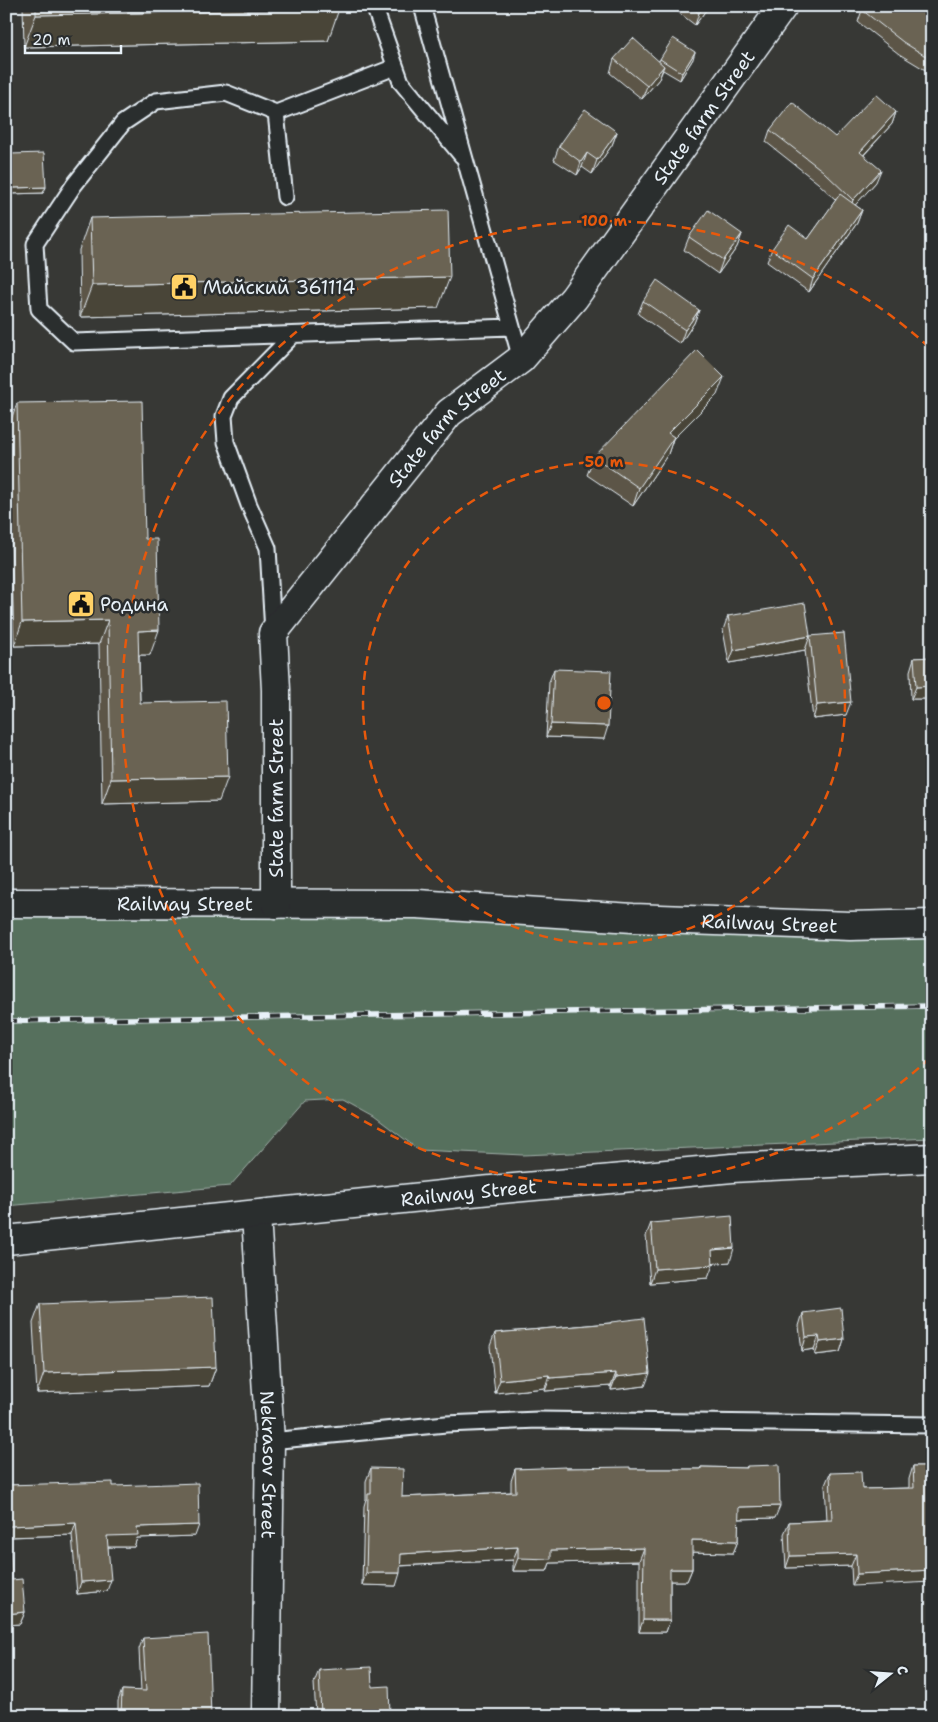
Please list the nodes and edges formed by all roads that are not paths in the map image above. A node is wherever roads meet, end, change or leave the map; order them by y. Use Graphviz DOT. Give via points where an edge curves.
graph roads {
  1 [pos="374,6"];
  2 [pos="422,6"];
  3 [pos="784,6"];
  4 [pos="395,67"];
  5 [pos="276,114"];
  6 [pos="465,160"];
  7 [pos="285,197"];
  8 [pos="512,327"];
  9 [pos="293,334"];
  10 [pos="521,359"];
  11 [pos="273,633"];
  12 [pos="6,904"];
  13 [pos="276,904"];
  14 [pos="932,924"];
  15 [pos="932,1158"];
  16 [pos="256,1214"];
  17 [pos="6,1240"];
  18 [pos="932,1425"];
  19 [pos="270,1441"];
  20 [pos="266,1716"];
  1 -- 4 [label="lane"];
  2 -- 6 [label="lane"];
  3 -- 10 [label="street, State farm Street" via="574,298"];
  4 -- 5 [label="lane"];
  4 -- 6 [label="lane" via="401,82"];
  5 -- 7 [label="lane"];
  5 -- 9 [label="lane" via="226,93 156,101 123,123 74,185 35,244 39,309 74,342"];
  6 -- 8 [label="lane"];
  8 -- 9 [label="lane"];
  8 -- 10 [label="lane"];
  9 -- 11 [label="lane" via="231,398 224,416 226,442 268,548"];
  10 -- 11 [label="street, State farm Street" via="449,413"];
  11 -- 13 [label="street, State farm Street"];
  12 -- 13 [label="street, Railway Street"];
  13 -- 14 [label="street, Railway Street" via="417,904 633,918 850,926"];
  15 -- 16 [label="street, Railway Street" via="732,1168"];
  16 -- 17 [label="street, Railway Street"];
  16 -- 19 [label="street, Nekrasov Street"];
  18 -- 19 [label="lane" via="538,1420 446,1424"];
  19 -- 20 [label="street, Nekrasov Street"];
}
